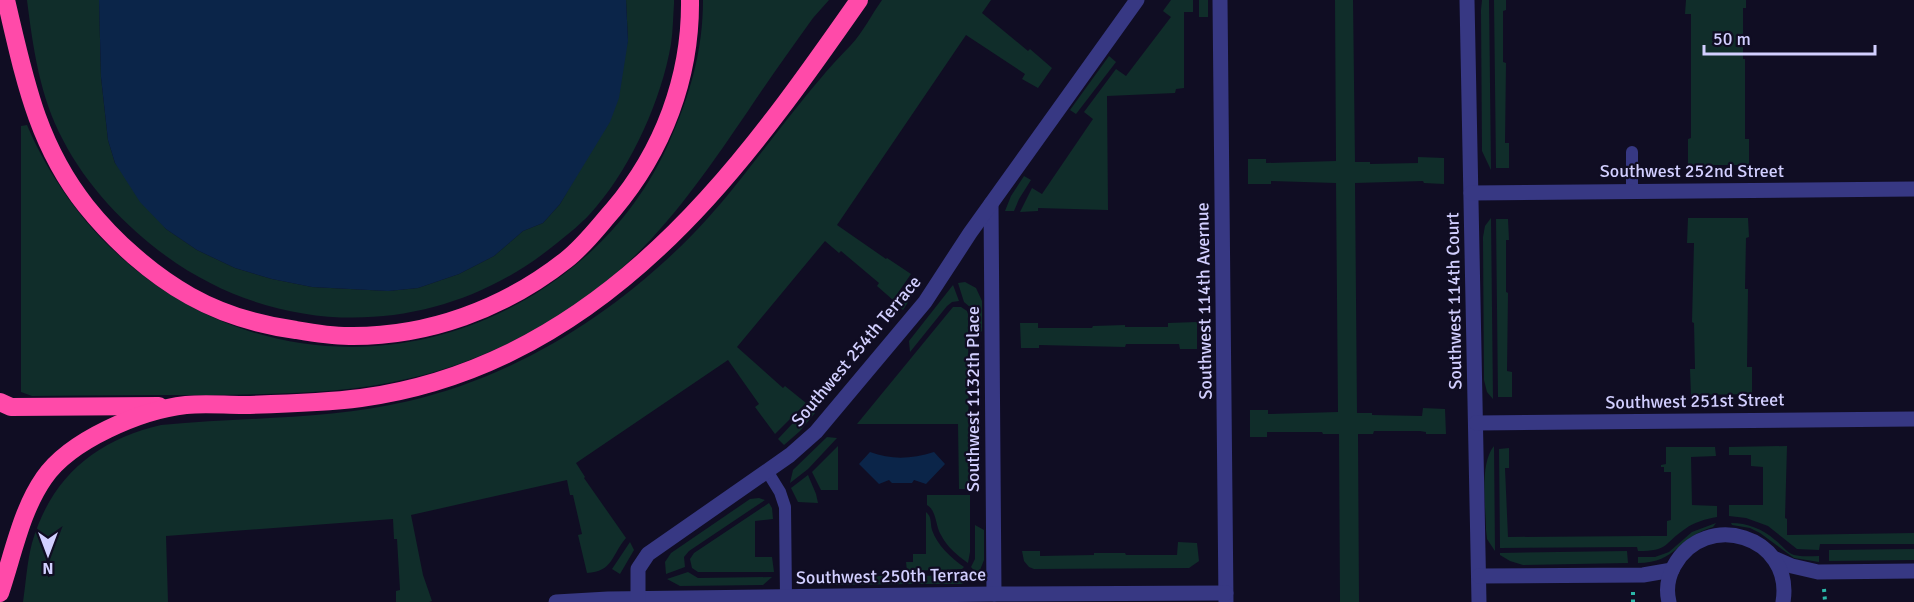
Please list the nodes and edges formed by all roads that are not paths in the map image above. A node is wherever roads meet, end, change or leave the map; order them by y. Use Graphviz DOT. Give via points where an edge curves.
graph roads {
  1 [pos="6,0"];
  2 [pos="690,0"];
  3 [pos="859,0"];
  4 [pos="1137,0"];
  5 [pos="1220,0"];
  6 [pos="1467,0"];
  7 [pos="1632,152"];
  8 [pos="1914,189"];
  9 [pos="1632,191"];
  10 [pos="1471,193"];
  11 [pos="991,204"];
  12 [pos="0,402"];
  13 [pos="185,405"];
  14 [pos="1914,418"];
  15 [pos="1476,423"];
  16 [pos="767,471"];
  17 [pos="1776,559"];
  18 [pos="1672,570"];
  19 [pos="1914,571"];
  20 [pos="1479,576"];
  21 [pos="0,593"];
  22 [pos="994,594"];
  23 [pos="786,597"];
  24 [pos="1226,598"];
  25 [pos="638,600"];
  26 [pos="869,600"];
  27 [pos="556,602"];
  28 [pos="1479,602"];
  29 [pos="1669,602"];
  30 [pos="1783,602"];
  1 -- 2 [label="highway" via="33,110 53,156 87,208 114,237 157,274 203,303 274,327 346,336 400,333 452,321 522,289 587,241 628,192 666,124 684,65"];
  3 -- 13 [label="highway" via="756,142 702,206 633,271 567,321 485,364 407,389 302,403"];
  4 -- 11 [label="street, Southwest 254th Terrace"];
  5 -- 24 [label="street, Southwest 114th Avernue"];
  6 -- 10 [label="street, Southwest 114th Court"];
  7 -- 9 [label="lane"];
  8 -- 9 [label="street, Southwest 252nd Street"];
  9 -- 10 [label="street, Southwest 252nd Street"];
  10 -- 15 [label="street, Southwest 114th Court"];
  11 -- 16 [label="street, Southwest 254th Terrace" via="925,302 816,432"];
  11 -- 22 [label="street, Southwest 1132th Place"];
  12 -- 13 [label="highway" via="11,407"];
  13 -- 21 [label="highway" via="115,426 83,441 57,462 26,513"];
  14 -- 15 [label="street, Southwest 251st Street"];
  15 -- 20 [label="street, Southwest 114th Court"];
  16 -- 23 [label="lane" via="785,507"];
  16 -- 25 [label="street, Southwest 254th Terrace" via="648,554 638,569"];
  17 -- 18 [label="street" via="1745,537 1716,535 1689,547"];
  17 -- 19 [label="street" via="1818,572"];
  17 -- 30 [label="street" via="1783,579"];
  18 -- 20 [label="street" via="1643,575"];
  18 -- 29 [label="street"];
  20 -- 28 [label="street, Southwest 114th Court"];
  22 -- 24 [label="street, Southwest 250th Terrace"];
  22 -- 26 [label="street, Southwest 250th Terrace"];
  23 -- 25 [label="street, Southwest 250th Terrace"];
  23 -- 26 [label="street, Southwest 250th Terrace"];
  25 -- 27 [label="street, Southwest 250th Terrace"];
}
